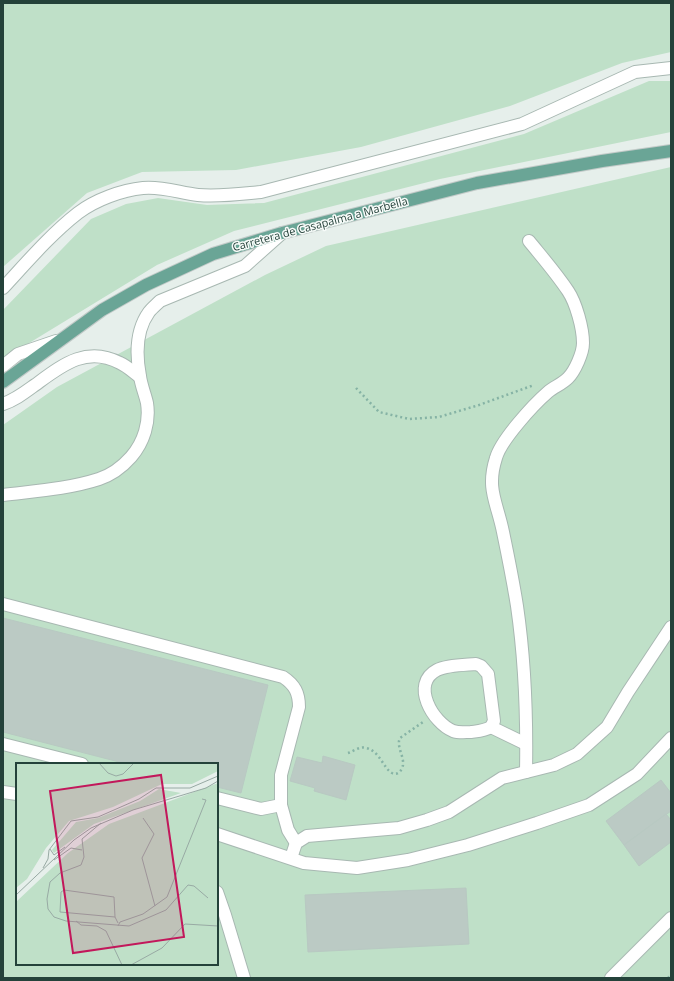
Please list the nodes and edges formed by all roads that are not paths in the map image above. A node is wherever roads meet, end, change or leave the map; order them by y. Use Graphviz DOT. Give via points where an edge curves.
graph roads {
  1 [pos="671,68"];
  2 [pos="671,151"];
  3 [pos="282,233"];
  4 [pos="528,241"];
  5 [pos="3,288"];
  6 [pos="61,340"];
  7 [pos="3,366"];
  8 [pos="140,377"];
  9 [pos="3,382"];
  10 [pos="3,404"];
  11 [pos="3,495"];
  12 [pos="3,604"];
  13 [pos="671,628"];
  14 [pos="492,727"];
  15 [pos="671,738"];
  16 [pos="3,744"];
  17 [pos="526,744"];
  18 [pos="78,763"];
  19 [pos="526,772"];
  20 [pos="3,792"];
  21 [pos="16,794"];
  22 [pos="218,798"];
  23 [pos="281,804"];
  24 [pos="218,834"];
  25 [pos="296,843"];
  26 [pos="291,858"];
  27 [pos="218,895"];
  28 [pos="671,918"];
  29 [pos="244,978"];
  30 [pos="611,978"];
  1 -- 5 [label="street" via="635,72 522,124 261,192 231,196 144,188 102,199 79,212"];
  2 -- 3 [label="main road, Carretera de Casapalma a Marbella" via="477,183"];
  3 -- 6 [label="main road, Carretera de Casapalma a Marbella" via="212,254 146,285 102,310"];
  3 -- 8 [label="street" via="245,266 160,301 149,311 142,323 138,340"];
  4 -- 17 [label="street" via="569,292 578,317 583,344 578,362 568,378 551,390 506,439 496,456 492,474 492,493 503,531 517,607 525,685"];
  6 -- 7 [label="street" via="18,354"];
  6 -- 9 [label="main road, Carretera de Casapalma a Marbella"];
  8 -- 10 [label="street" via="121,363 108,358 79,358 66,364 14,400"];
  8 -- 11 [label="street" via="147,403 148,420 144,437 136,452 124,465 101,479 65,487"];
  12 -- 23 [label="street" via="279,676 291,682 298,694 299,707 281,776"];
  13 -- 19 [label="street" via="607,727 577,754 554,765"];
  14 -- 14 [label="street" via="479,732 463,733 446,727 429,708 424,691 429,676 443,668 476,664 481,666 488,674 494,721"];
  14 -- 17 [label="street"];
  15 -- 26 [label="street" via="637,774 589,805 530,826 408,860 356,868 304,863"];
  16 -- 18 [label="street"];
  17 -- 19 [label="street"];
  19 -- 25 [label="street" via="502,778 449,812 427,820 399,828 307,836"];
  20 -- 21 [label="street"];
  22 -- 23 [label="street" via="261,809"];
  23 -- 25 [label="street" via="288,830"];
  24 -- 26 [label="street"];
  25 -- 26 [label="street"];
  27 -- 29 [label="street"];
  28 -- 30 [label="street"];
}
